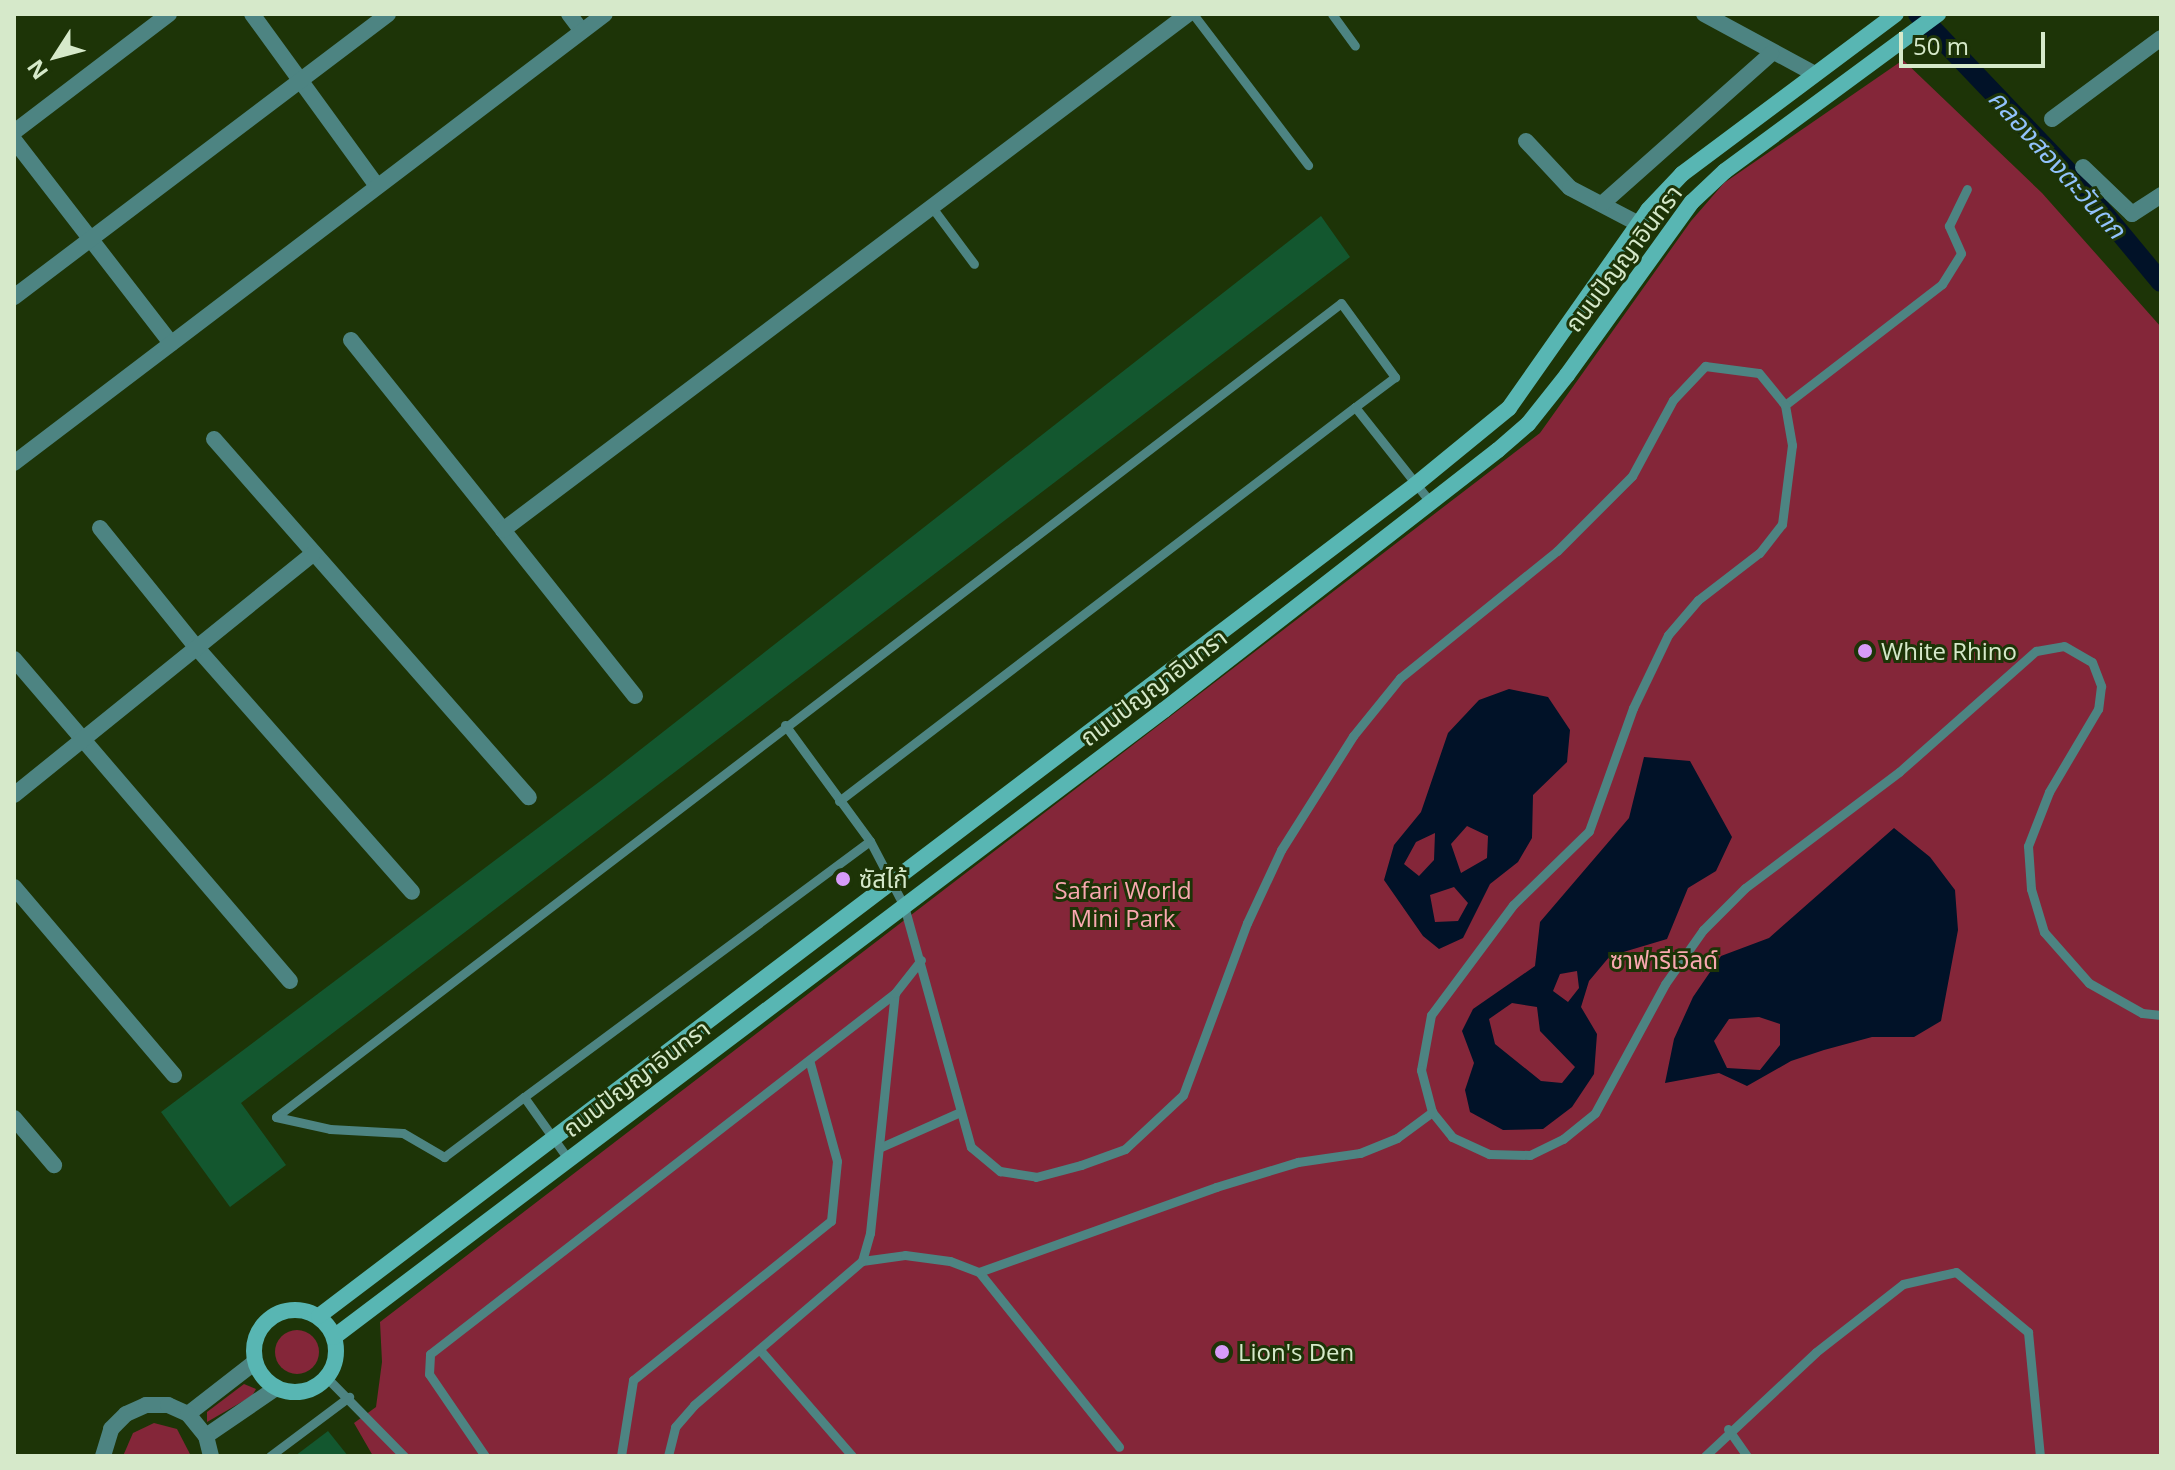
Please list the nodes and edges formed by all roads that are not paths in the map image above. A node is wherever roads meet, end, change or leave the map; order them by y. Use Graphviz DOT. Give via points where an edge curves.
graph roads {
  1 [pos="169,14"];
  2 [pos="252,14"];
  3 [pos="388,14"];
  4 [pos="569,14"];
  5 [pos="605,14"];
  6 [pos="1191,14"];
  7 [pos="1332,14"];
  8 [pos="1704,14"];
  9 [pos="1896,14"];
  10 [pos="1905,14"];
  11 [pos="1938,14"];
  12 [pos="1917,30"];
  13 [pos="582,31"];
  14 [pos="2161,38"];
  15 [pos="1355,46"];
  16 [pos="1771,54"];
  17 [pos="1815,74"];
  18 [pos="300,81"];
  19 [pos="2052,119"];
  20 [pos="14,132"];
  21 [pos="14,140"];
  22 [pos="1526,141"];
  23 [pos="1308,165"];
  24 [pos="2083,167"];
  25 [pos="377,186"];
  26 [pos="1967,189"];
  27 [pos="2161,195"];
  28 [pos="1603,203"];
  29 [pos="931,206"];
  30 [pos="1639,224"];
  31 [pos="89,241"];
  32 [pos="974,264"];
  33 [pos="14,297"];
  34 [pos="351,340"];
  35 [pos="171,343"];
  36 [pos="1785,405"];
  37 [pos="1355,407"];
  38 [pos="214,439"];
  39 [pos="14,463"];
  40 [pos="1415,485"];
  41 [pos="1431,503"];
  42 [pos="100,528"];
  43 [pos="503,530"];
  44 [pos="314,553"];
  45 [pos="197,648"];
  46 [pos="14,659"];
  47 [pos="635,696"];
  48 [pos="785,725"];
  49 [pos="82,740"];
  50 [pos="14,795"];
  51 [pos="529,797"];
  52 [pos="839,801"];
  53 [pos="870,841"];
  54 [pos="888,881"];
  55 [pos="14,887"];
  56 [pos="412,892"];
  57 [pos="904,906"];
  58 [pos="921,960"];
  59 [pos="290,981"];
  60 [pos="895,993"];
  61 [pos="2161,1015"];
  62 [pos="810,1063"];
  63 [pos="174,1075"];
  64 [pos="524,1097"];
  65 [pos="1432,1112"];
  66 [pos="958,1113"];
  67 [pos="14,1118"];
  68 [pos="552,1138"];
  69 [pos="879,1148"];
  70 [pos="568,1159"];
  71 [pos="54,1165"];
  72 [pos="862,1261"];
  73 [pos="979,1272"];
  74 [pos="319,1316"];
  75 [pos="334,1337"];
  76 [pos="760,1350"];
  77 [pos="255,1362"];
  78 [pos="327,1378"];
  79 [pos="276,1388"];
  80 [pos="349,1397"];
  81 [pos="188,1414"];
  82 [pos="1728,1429"];
  83 [pos="206,1436"];
  84 [pos="1119,1447"];
  85 [pos="103,1456"];
  86 [pos="211,1456"];
  87 [pos="270,1456"];
  88 [pos="404,1456"];
  89 [pos="485,1456"];
  90 [pos="621,1456"];
  91 [pos="668,1456"];
  92 [pos="852,1456"];
  93 [pos="1705,1456"];
  94 [pos="1747,1456"];
  95 [pos="2040,1456"];
  1 -- 20 [label="street"];
  2 -- 18 [label="street"];
  3 -- 18 [label="street"];
  4 -- 13 [label="street"];
  5 -- 13 [label="street"];
  6 -- 23 [label="lane"];
  6 -- 29 [label="street"];
  7 -- 15 [label="lane"];
  8 -- 16 [label="street"];
  9 -- 17 [label="street, ถนนปัญญาอินทรา"];
  10 -- 12 [label="street"];
  11 -- 12 [label="street, ถนนปัญญาอินทรา"];
  12 -- 41 [label="street, ถนนปัญญาอินทรา" via="1725,171 1692,202 1528,424"];
  13 -- 25 [label="street"];
  14 -- 19 [label="street"];
  16 -- 17 [label="street" via="1794,60"];
  16 -- 28 [label="street"];
  17 -- 30 [label="street, ถนนปัญญาอินทรา" via="1682,174"];
  18 -- 25 [label="street"];
  18 -- 31 [label="street"];
  21 -- 31 [label="street"];
  22 -- 28 [label="street" via="1570,188"];
  24 -- 27 [label="street" via="2132,214"];
  25 -- 35 [label="street"];
  26 -- 36 [label="lane" via="1949,226 1961,253 1949,276"];
  28 -- 30 [label="street"];
  29 -- 32 [label="lane"];
  29 -- 43 [label="street"];
  30 -- 40 [label="street, ถนนปัญญาอินทรา" via="1524,392"];
  31 -- 33 [label="street"];
  31 -- 35 [label="street"];
  34 -- 43 [label="street"];
  35 -- 39 [label="street"];
  36 -- 65 [label="lane" via="1792,445 1782,524 1759,553 1698,600 1668,635 1633,708 1589,831 1513,905 1431,1015 1421,1070"];
  36 -- 66 [label="lane" via="1759,373 1705,366 1673,400 1632,476 1557,551 1400,678 1353,736 1281,850 1247,923 1183,1095 1159,1121 1125,1149 1036,1177 1000,1171 971,1147"];
  37 -- 40 [label="lane"];
  37 -- 48 [label="lane" via="1395,377 1341,303"];
  37 -- 52 [label="lane"];
  38 -- 44 [label="street"];
  40 -- 41 [label="lane"];
  40 -- 54 [label="street, ถนนปัญญาอินทรา"];
  41 -- 57 [label="street, ถนนปัญญาอินทรา"];
  42 -- 45 [label="street"];
  43 -- 47 [label="street"];
  44 -- 45 [label="street"];
  44 -- 51 [label="street"];
  45 -- 49 [label="street"];
  45 -- 56 [label="street"];
  46 -- 49 [label="street"];
  48 -- 52 [label="lane"];
  48 -- 64 [label="lane" via="276,1117 330,1129 403,1133 444,1157"];
  49 -- 50 [label="street"];
  49 -- 59 [label="street"];
  52 -- 53 [label="lane"];
  53 -- 54 [label="lane"];
  53 -- 64 [label="lane"];
  54 -- 57 [label="lane"];
  54 -- 68 [label="street, ถนนปัญญาอินทรา"];
  55 -- 63 [label="street"];
  57 -- 58 [label="lane"];
  57 -- 70 [label="street, ถนนปัญญาอินทรา"];
  58 -- 60 [label="lane"];
  58 -- 66 [label="lane"];
  60 -- 62 [label="lane"];
  60 -- 69 [label="lane"];
  61 -- 65 [label="lane" via="2142,1013 2089,983 2044,932 2031,889 2028,846 2049,792 2098,709 2101,686 2092,662 2064,646 2036,651 1899,772 1735,898 1703,930 1665,984 1595,1113 1563,1139 1530,1155 1489,1154 1452,1137"];
  62 -- 89 [label="lane" via="430,1354 429,1374"];
  62 -- 90 [label="lane" via="837,1161 831,1221 633,1380"];
  64 -- 68 [label="lane"];
  65 -- 73 [label="lane" via="1397,1138 1360,1153 1298,1162 1216,1187"];
  66 -- 69 [label="lane"];
  67 -- 71 [label="street"];
  68 -- 70 [label="lane"];
  68 -- 74 [label="street, ถนนปัญญาอินทรา"];
  69 -- 72 [label="lane"];
  70 -- 75 [label="street, ถนนปัญญาอินทรา"];
  72 -- 73 [label="lane" via="905,1255 950,1261"];
  72 -- 76 [label="lane"];
  73 -- 84 [label="lane"];
  74 -- 75 [label="street"];
  74 -- 77 [label="street" via="303,1310 271,1317 254,1345"];
  75 -- 78 [label="street" via="337,1354"];
  76 -- 91 [label="lane" via="694,1405 675,1427"];
  76 -- 92 [label="lane"];
  77 -- 79 [label="street"];
  77 -- 81 [label="street"];
  78 -- 79 [label="street" via="307,1392"];
  78 -- 80 [label="lane"];
  79 -- 83 [label="street"];
  80 -- 87 [label="lane"];
  80 -- 88 [label="lane"];
  81 -- 83 [label="street"];
  81 -- 85 [label="street" via="168,1405 146,1405 126,1414 111,1429"];
  82 -- 93 [label="lane"];
  82 -- 94 [label="lane"];
  82 -- 95 [label="lane" via="1903,1284 1956,1272 2028,1332"];
  83 -- 86 [label="street"];
}
